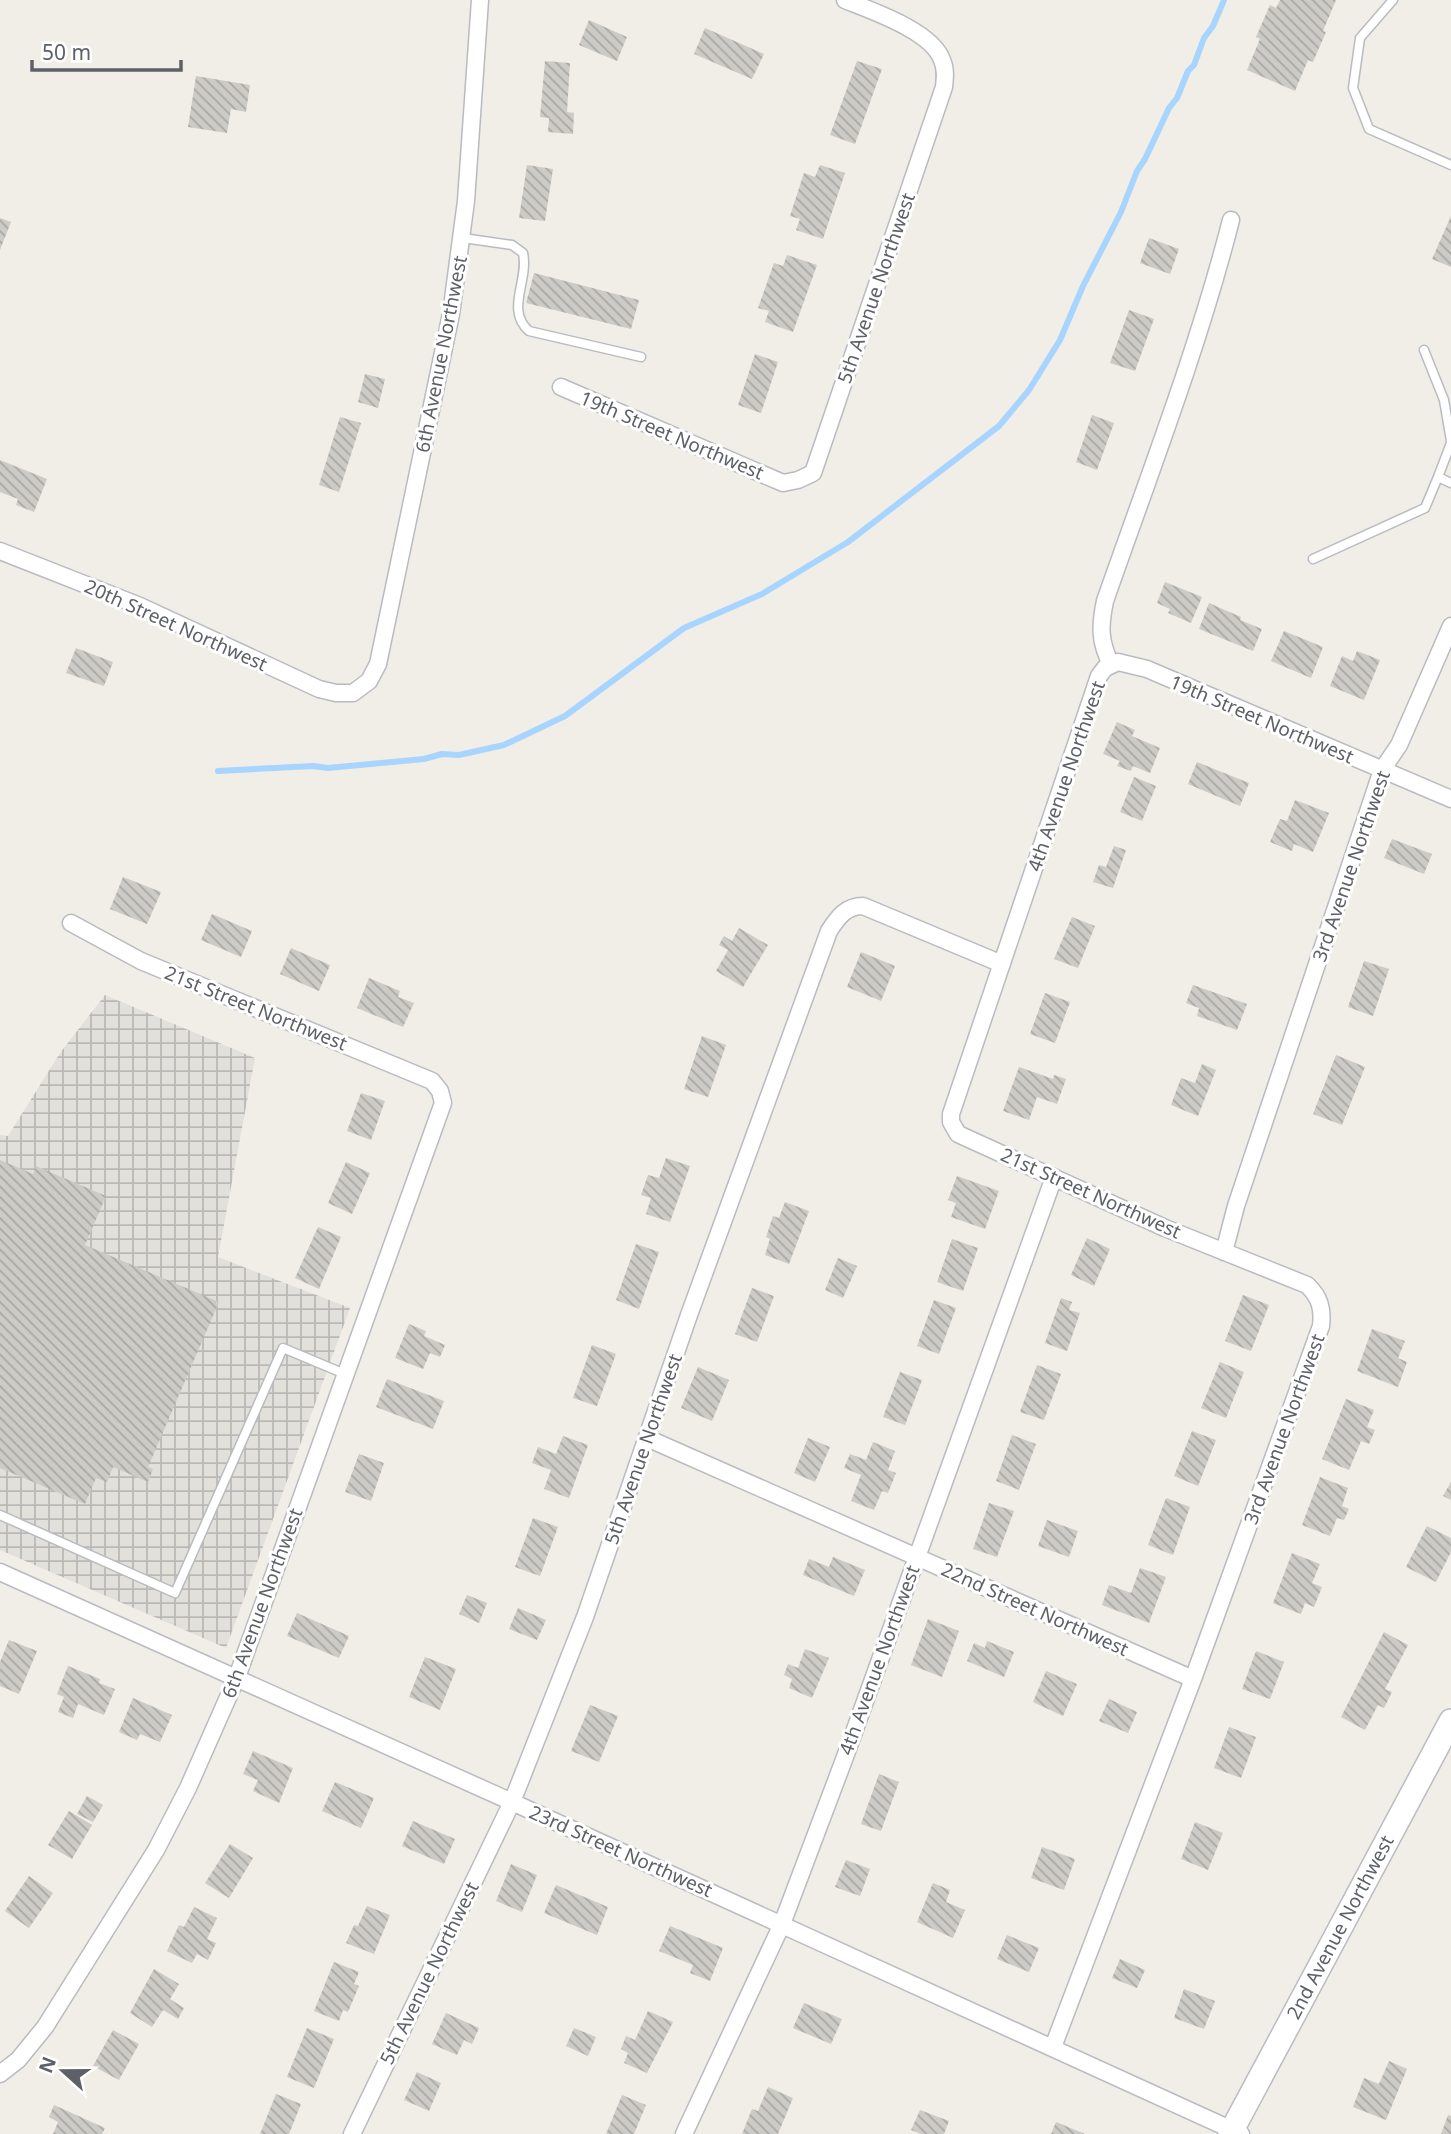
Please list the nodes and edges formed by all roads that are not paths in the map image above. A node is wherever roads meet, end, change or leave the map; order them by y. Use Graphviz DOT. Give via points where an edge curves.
graph roads {
  1 [pos="480,0"];
  2 [pos="845,0"];
  3 [pos="1393,0"];
  4 [pos="1451,165"];
  5 [pos="1231,220"];
  6 [pos="463,238"];
  7 [pos="1424,350"];
  8 [pos="641,357"];
  9 [pos="561,387"];
  10 [pos="1451,442"];
  11 [pos="1438,477"];
  12 [pos="783,483"];
  13 [pos="1451,483"];
  14 [pos="0,551"];
  15 [pos="1312,559"];
  16 [pos="1451,626"];
  17 [pos="1111,664"];
  18 [pos="353,693"];
  19 [pos="1382,770"];
  20 [pos="1451,799"];
  21 [pos="71,923"];
  22 [pos="1002,964"];
  23 [pos="440,1091"];
  24 [pos="958,1133"];
  25 [pos="1054,1177"];
  26 [pos="1224,1252"];
  27 [pos="345,1374"];
  28 [pos="648,1438"];
  29 [pos="0,1515"];
  30 [pos="916,1557"];
  31 [pos="0,1572"];
  32 [pos="237,1677"];
  33 [pos="1193,1679"];
  34 [pos="1451,1721"];
  35 [pos="512,1802"];
  36 [pos="782,1924"];
  37 [pos="1053,2047"];
  38 [pos="0,2074"];
  39 [pos="1234,2133"];
  40 [pos="352,2134"];
  41 [pos="684,2134"];
  1 -- 6 [label="street, 6th Avenue Northwest"];
  2 -- 12 [label="street, 5th Avenue Northwest" via="925,38 940,54 946,73 813,473"];
  3 -- 4 [label="lane" via="1360,38 1353,88 1369,129"];
  5 -- 17 [label="street, 4th Avenue Northwest" via="1105,601 1100,632"];
  6 -- 8 [label="lane" via="512,245 523,253 526,266 516,312 529,331"];
  6 -- 18 [label="street, 6th Avenue Northwest" via="443,359 378,664 369,681"];
  7 -- 10 [label="lane" via="1444,400"];
  9 -- 12 [label="street, 19th Street Northwest"];
  10 -- 11 [label="lane"];
  11 -- 13 [label="lane"];
  11 -- 15 [label="lane" via="1425,508"];
  14 -- 18 [label="street, 20th Street Northwest" via="140,606 319,689"];
  16 -- 19 [label="street, 3rd Avenue Northwest" via="1399,745"];
  17 -- 19 [label="street, 19th Street Northwest" via="1125,662 1147,669"];
  17 -- 22 [label="street, 4th Avenue Northwest" via="1099,676"];
  19 -- 20 [label="street, 19th Street Northwest"];
  19 -- 26 [label="street, 3rd Avenue Northwest"];
  21 -- 23 [label="street, 21st Street Northwest" via="141,961 432,1081"];
  22 -- 24 [label="street, 4th Avenue Northwest" via="951,1114"];
  22 -- 28 [label="street, 5th Avenue Northwest" via="863,906 849,908 837,919 689,1315"];
  23 -- 27 [label="street, 6th Avenue Northwest" via="443,1103"];
  24 -- 25 [label="street, 21st Street Northwest"];
  25 -- 26 [label="street, 21st Street Northwest"];
  25 -- 30 [label="street, 4th Avenue Northwest"];
  26 -- 33 [label="street, 3rd Avenue Northwest" via="1307,1285 1319,1299 1322,1316"];
  27 -- 29 [label="lane" via="283,1348 175,1593"];
  27 -- 32 [label="street, 6th Avenue Northwest"];
  28 -- 30 [label="street, 22nd Street Northwest"];
  28 -- 35 [label="street, 5th Avenue Northwest" via="585,1617"];
  30 -- 33 [label="street, 22nd Street Northwest"];
  30 -- 36 [label="street, 4th Avenue Northwest"];
  31 -- 32 [label="street, 23rd Street Northwest"];
  32 -- 35 [label="street, 23rd Street Northwest"];
  32 -- 38 [label="street, 6th Avenue Northwest" via="156,1850 45,2027"];
  33 -- 37 [label="street, 3rd Avenue Northwest"];
  34 -- 39 [label="main road, 2nd Avenue Northwest"];
  35 -- 36 [label="street, 23rd Street Northwest"];
  35 -- 40 [label="street, 5th Avenue Northwest"];
  36 -- 37 [label="street, 23rd Street Northwest"];
  36 -- 41 [label="street, 4th Avenue Northwest"];
  37 -- 39 [label="street, 23rd Street Northwest"];
}
